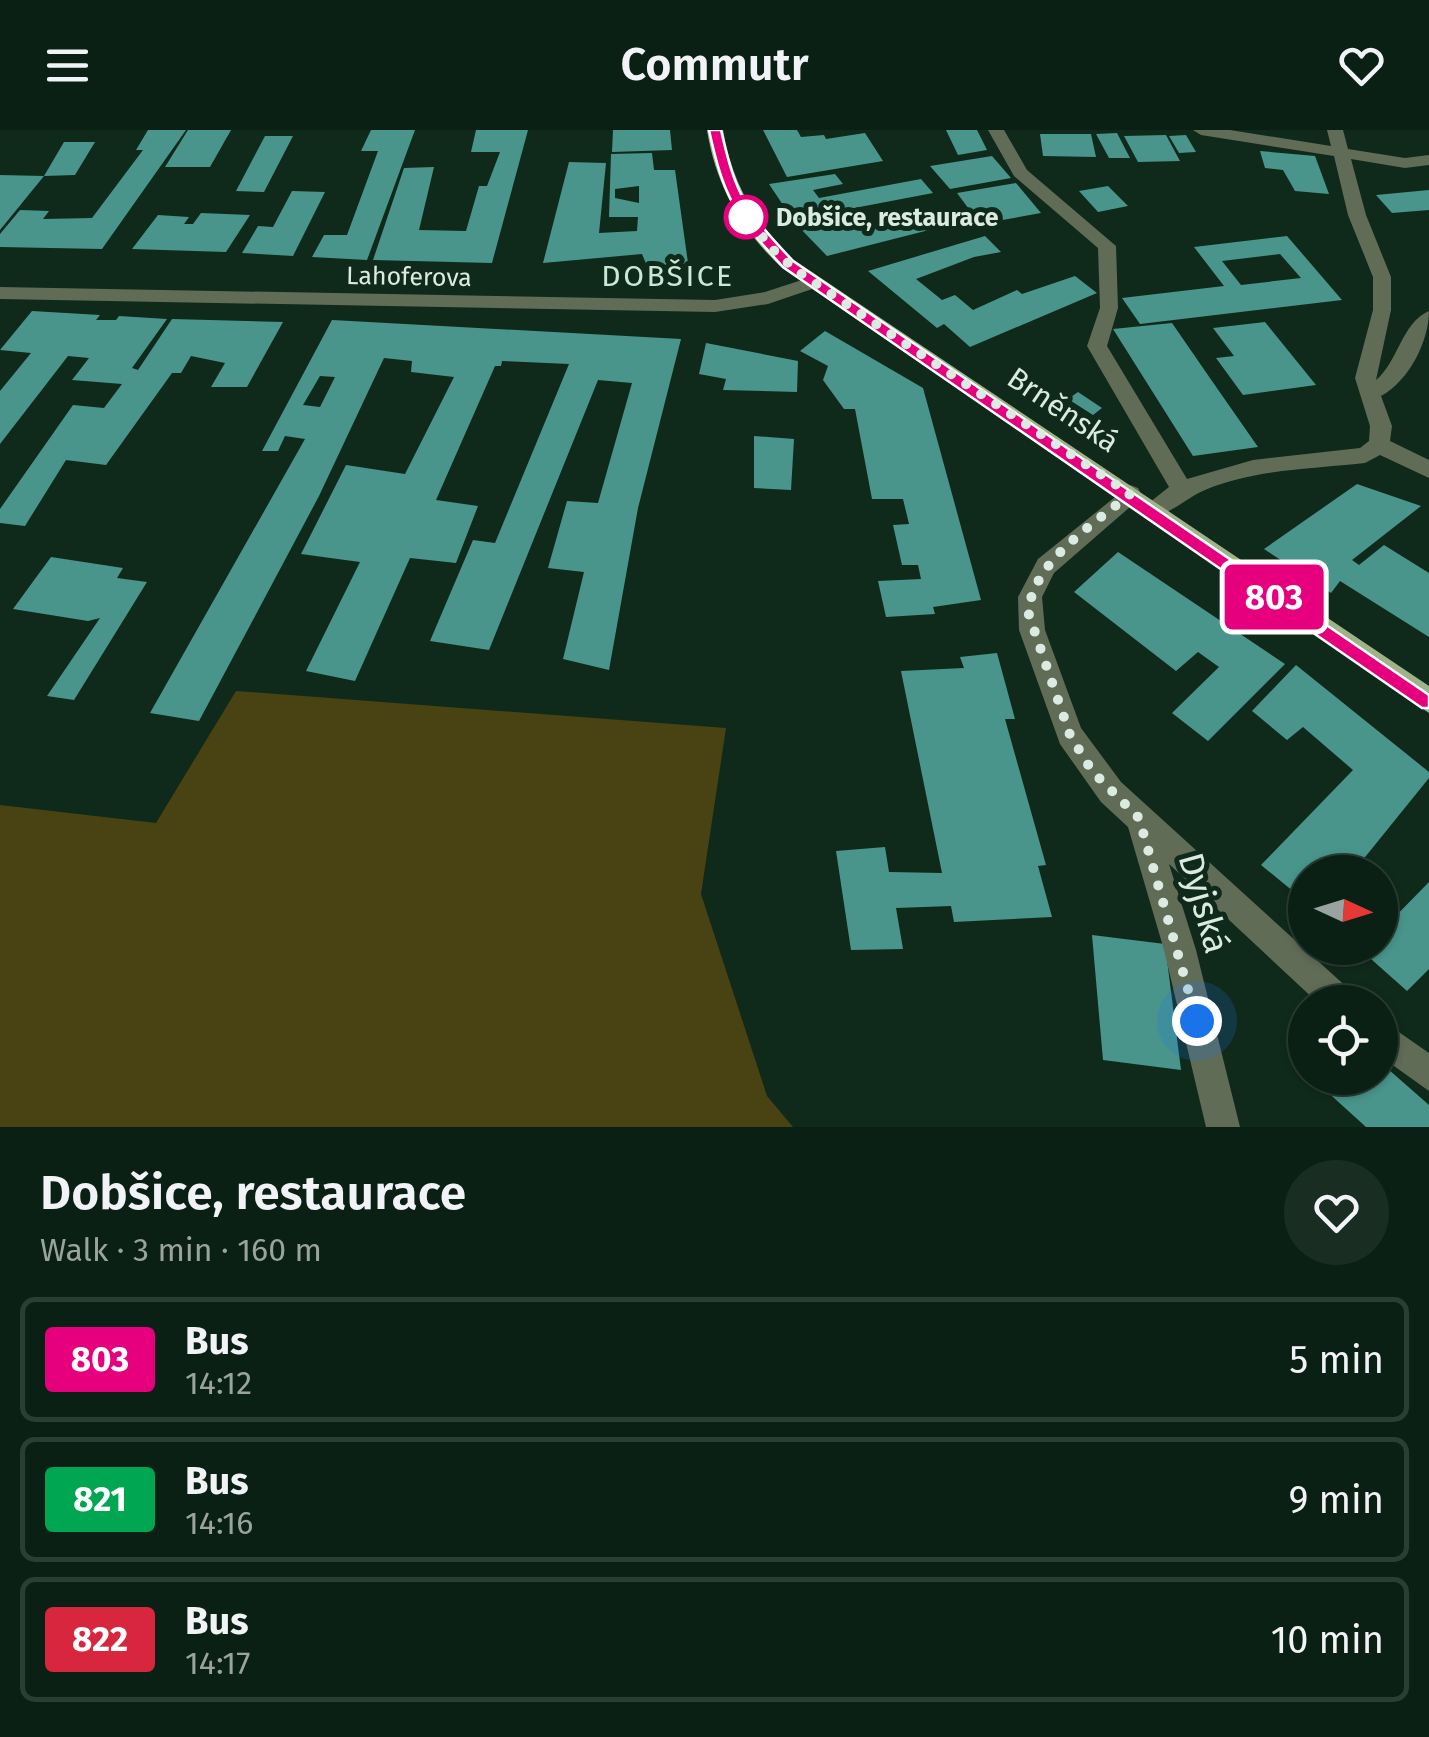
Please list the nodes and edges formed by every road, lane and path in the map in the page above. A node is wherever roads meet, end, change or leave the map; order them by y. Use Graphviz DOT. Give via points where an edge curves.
graph roads {
  1 [pos="715,130"];
  2 [pos="996,130"];
  3 [pos="1201,130"];
  4 [pos="1339,139"];
  5 [pos="1429,160"];
  6 [pos="814,282"];
  7 [pos="0,294"];
  8 [pos="1429,317"];
  9 [pos="1368,392"];
  10 [pos="1380,445"];
  11 [pos="1429,470"];
  12 [pos="1180,488"];
  13 [pos="1141,502"];
  14 [pos="1429,701"];
  15 [pos="1139,818"];
  16 [pos="1321,985"];
  17 [pos="1398,1049"];
  18 [pos="1429,1074"];
  19 [pos="1223,1127"];
  1 -- 6 [label="main road, Brněnská" via="722,174 743,213 776,253"];
  2 -- 12 [label="street, Brněnská" via="1020,173 1107,246 1109,308 1098,346"];
  3 -- 4 [label="street"];
  4 -- 5 [label="street" via="1406,162"];
  4 -- 9 [label="street" via="1357,214 1382,277 1382,310 1366,364"];
  6 -- 7 [label="street, Lahoferova" via="715,306"];
  6 -- 13 [label="main road, Brněnská"];
  8 -- 9 [label="street" via="1398,375"];
  9 -- 10 [label="street" via="1381,426"];
  10 -- 11 [label="street"];
  10 -- 12 [label="street" via="1365,455 1214,476"];
  12 -- 13 [label="street"];
  13 -- 14 [label="main road, Brněnská"];
  13 -- 15 [label="street" via="1046,566 1028,612 1075,744"];
  15 -- 16 [label="street"];
  15 -- 19 [label="street, Dyjská"];
  17 -- 18 [label="street"];
}
